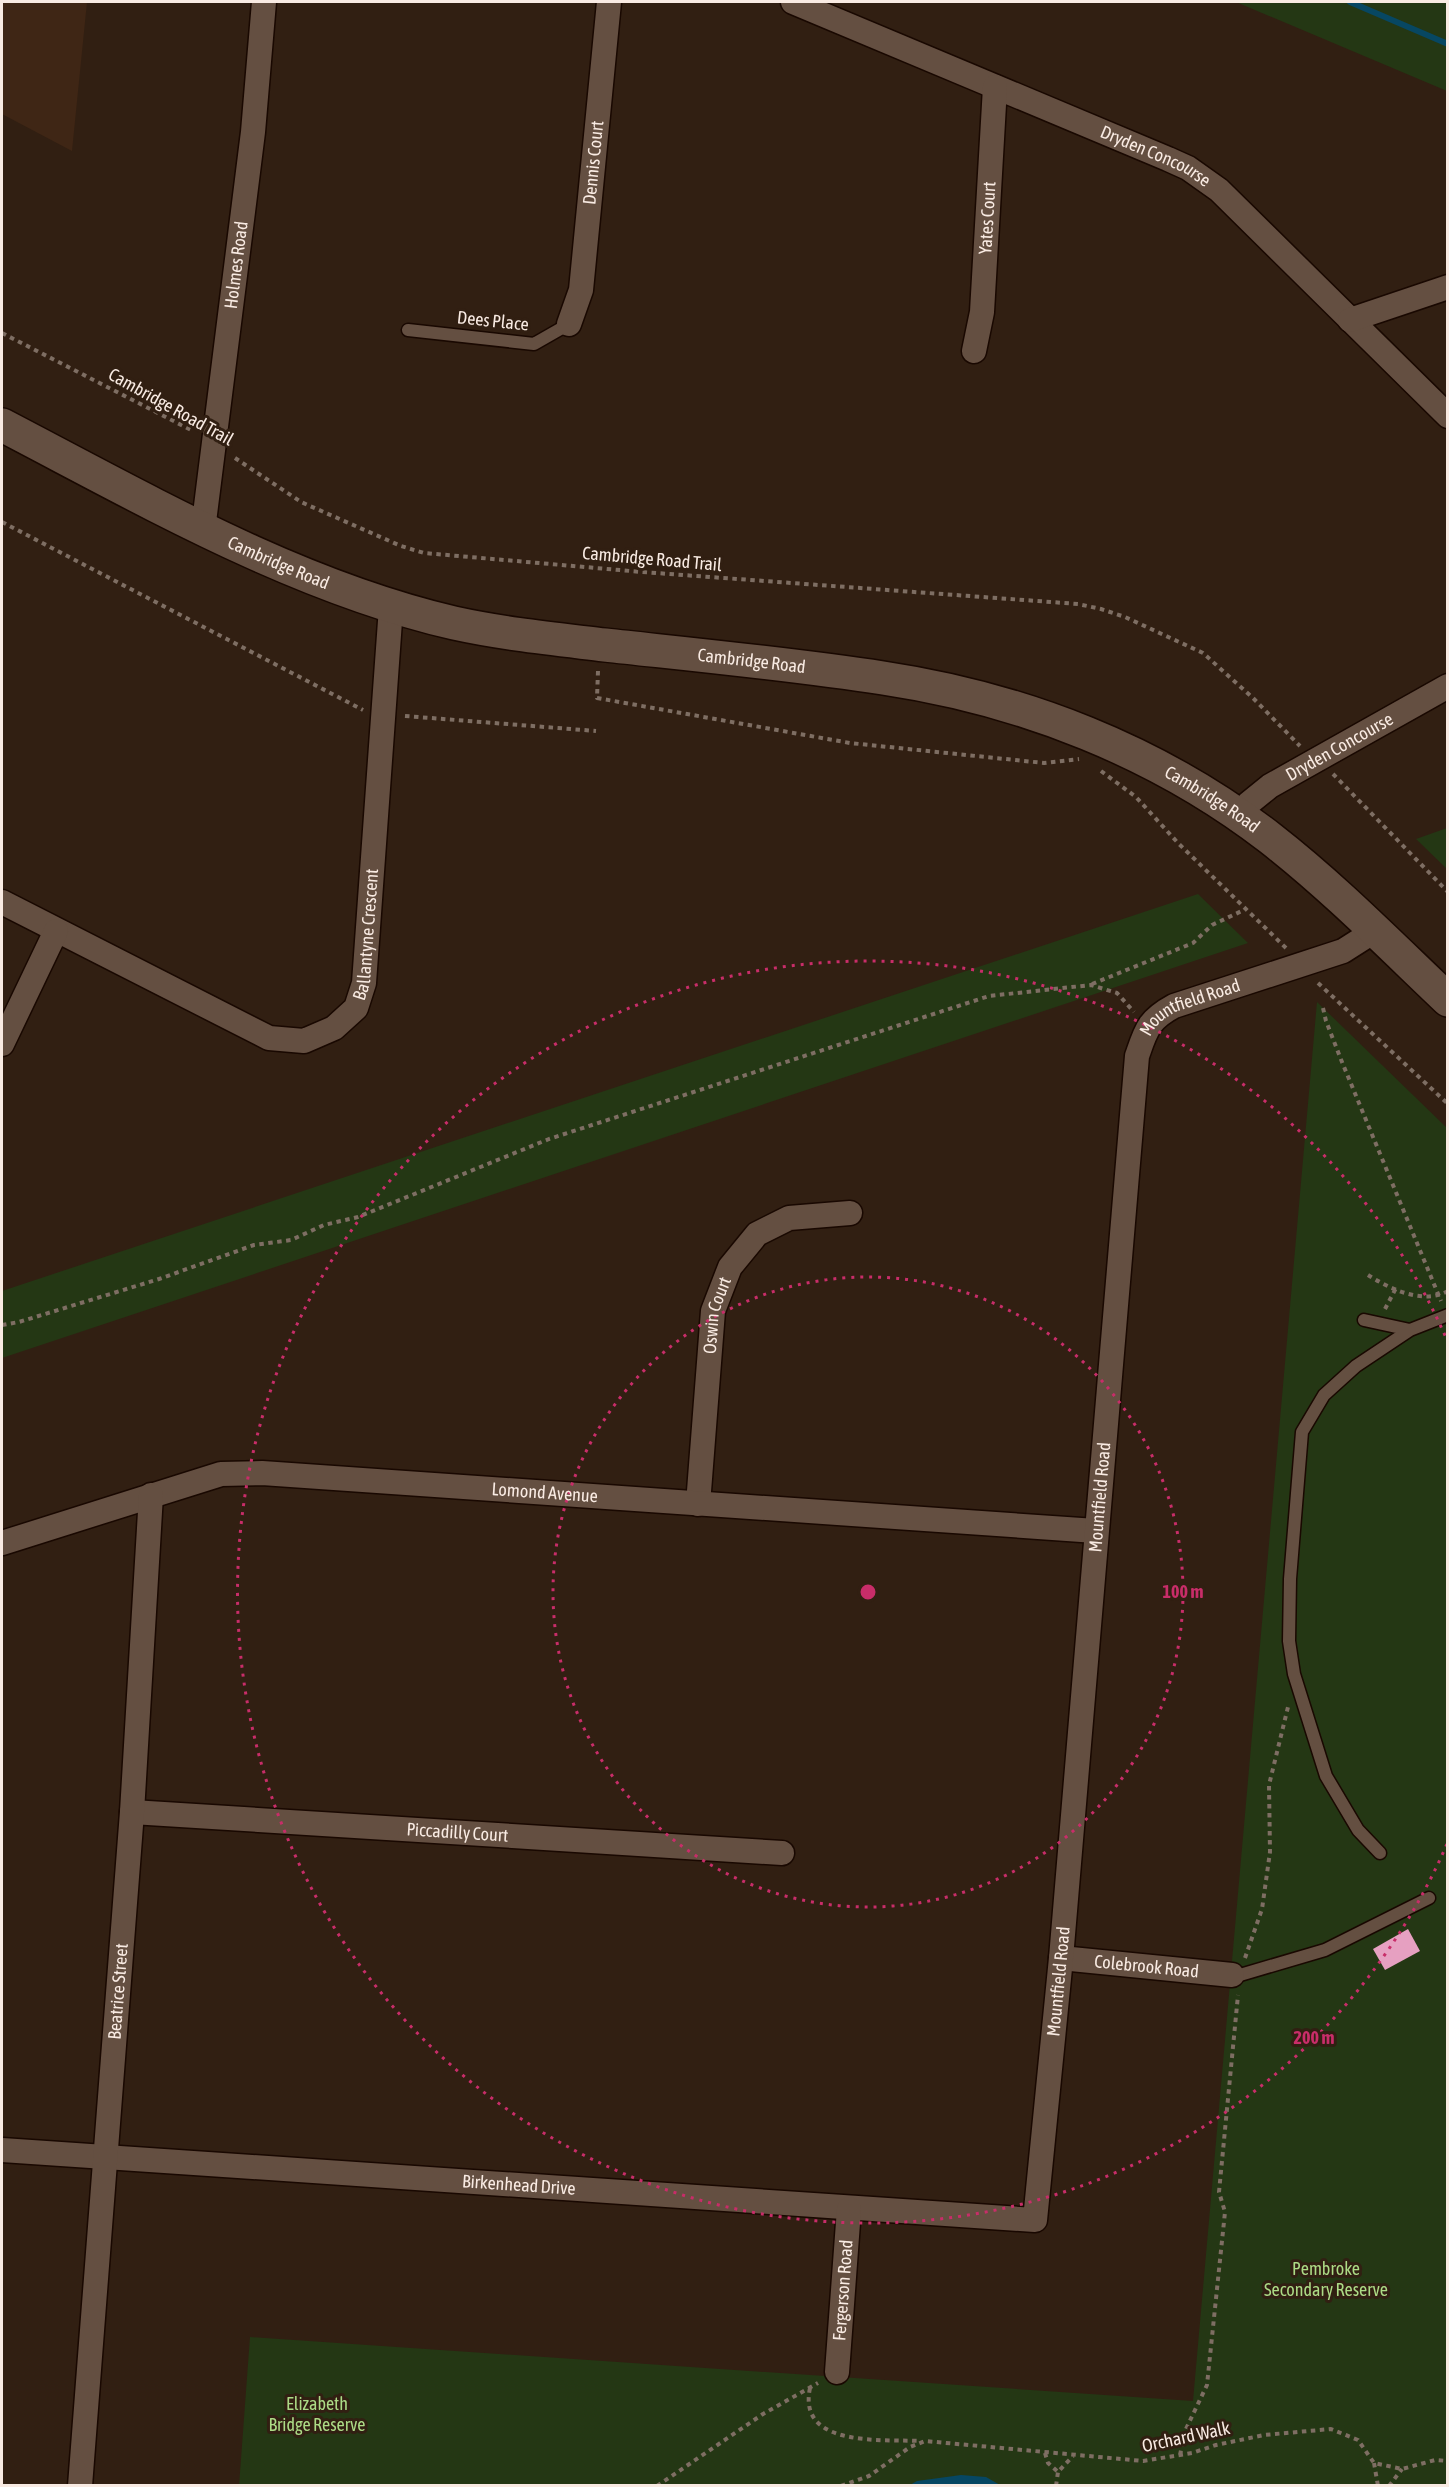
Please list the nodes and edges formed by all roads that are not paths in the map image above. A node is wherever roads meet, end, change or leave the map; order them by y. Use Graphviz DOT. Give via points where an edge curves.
graph roads {
  1 [pos="264,2"];
  2 [pos="609,2"];
  3 [pos="793,2"];
  4 [pos="995,87"];
  5 [pos="1448,287"];
  6 [pos="1350,320"];
  7 [pos="569,324"];
  8 [pos="408,330"];
  9 [pos="974,351"];
  10 [pos="1448,416"];
  11 [pos="2,425"];
  12 [pos="203,530"];
  13 [pos="391,607"];
  14 [pos="1448,686"];
  15 [pos="1239,817"];
  16 [pos="2,902"];
  17 [pos="1376,930"];
  18 [pos="56,931"];
  19 [pos="1448,1000"];
  20 [pos="2,1044"];
  21 [pos="850,1213"];
  22 [pos="1447,1316"];
  23 [pos="1364,1320"];
  24 [pos="1410,1330"];
  25 [pos="151,1495"];
  26 [pos="698,1504"];
  27 [pos="1096,1531"];
  28 [pos="2,1543"];
  29 [pos="132,1812"];
  30 [pos="782,1853"];
  31 [pos="1380,1853"];
  32 [pos="1429,1898"];
  33 [pos="1061,1958"];
  34 [pos="1236,1975"];
  35 [pos="2,2150"];
  36 [pos="104,2157"];
  37 [pos="849,2209"];
  38 [pos="1035,2220"];
  39 [pos="837,2372"];
  40 [pos="80,2486"];
  1 -- 12 [label="street, Holmes Road" via="254,132"];
  2 -- 7 [label="street, Dennis Court" via="581,290"];
  3 -- 4 [label="street, Dryden Concourse"];
  4 -- 6 [label="street, Dryden Concourse" via="1205,178"];
  4 -- 9 [label="street, Yates Court" via="982,312"];
  5 -- 6 [label="street"];
  6 -- 10 [label="street, Dryden Concourse"];
  7 -- 8 [label="lane, Dees Place" via="534,344"];
  11 -- 12 [label="main road, Cambridge Road"];
  12 -- 13 [label="main road, Cambridge Road"];
  13 -- 15 [label="main road, Cambridge Road" via="458,624 893,680 960,693 1071,726 1132,752"];
  13 -- 18 [label="street, Ballantyne Crescent" via="364,983 356,1008 334,1028 304,1041 269,1038"];
  14 -- 15 [label="street, Dryden Concourse" via="1270,786"];
  15 -- 17 [label="main road, Cambridge Road" via="1271,839"];
  16 -- 18 [label="street, Ballantyne Crescent"];
  17 -- 19 [label="main road, Cambridge Road"];
  17 -- 27 [label="street, Mountfield Road" via="1311,974 1174,1006 1147,1027 1137,1056"];
  18 -- 20 [label="street"];
  21 -- 26 [label="street, Oswin Court" via="789,1218 757,1234 730,1267 713,1311"];
  22 -- 24 [label="lane"];
  23 -- 24 [label="lane"];
  24 -- 31 [label="lane" via="1356,1366 1324,1395 1302,1432 1290,1579 1289,1641 1294,1674 1326,1776 1358,1830"];
  25 -- 26 [label="street, Lomond Avenue" via="222,1474 262,1473"];
  25 -- 28 [label="street, Lomond Avenue"];
  25 -- 29 [label="street, Beatrice Street"];
  26 -- 27 [label="street, Lomond Avenue"];
  27 -- 33 [label="street, Mountfield Road"];
  29 -- 30 [label="street, Piccadilly Court"];
  29 -- 36 [label="street, Beatrice Street"];
  32 -- 34 [label="lane" via="1325,1950"];
  33 -- 34 [label="street, Colebrook Road"];
  33 -- 38 [label="street, Mountfield Road"];
  35 -- 36 [label="street, Birkenhead Drive"];
  36 -- 37 [label="street, Birkenhead Drive"];
  36 -- 40 [label="street, Beatrice Street"];
  37 -- 38 [label="street, Birkenhead Drive"];
  37 -- 39 [label="street, Fergerson Road"];
}
